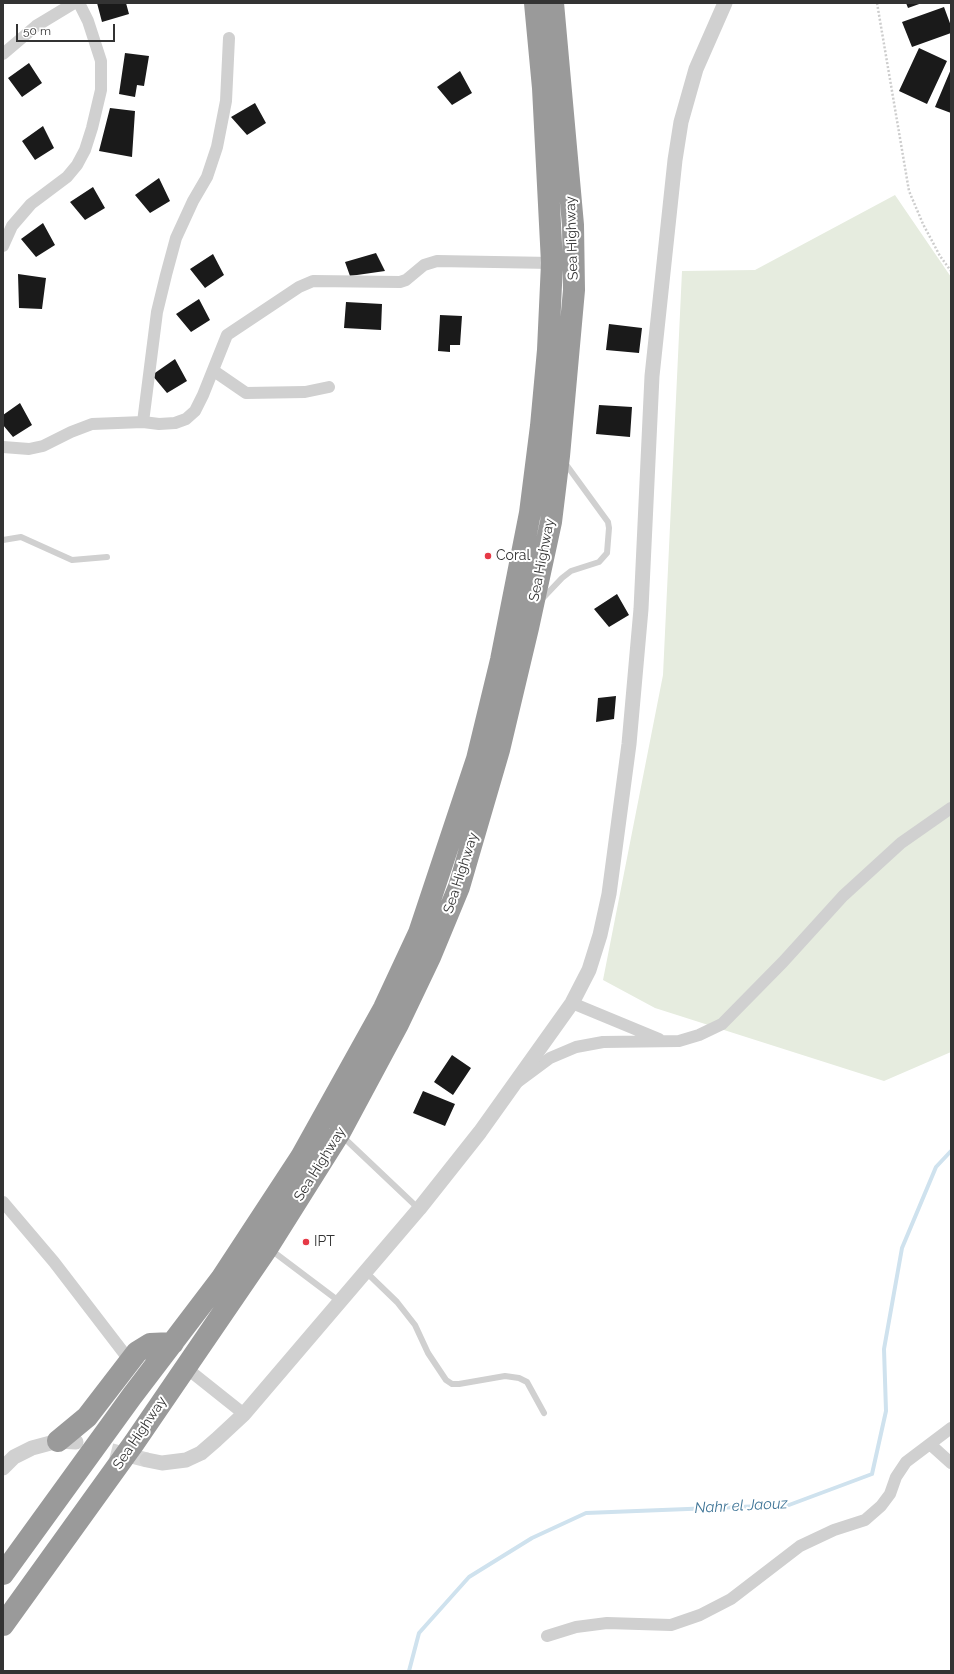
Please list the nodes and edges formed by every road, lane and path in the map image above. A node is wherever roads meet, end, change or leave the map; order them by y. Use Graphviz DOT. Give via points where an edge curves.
graph roads {
  1 [pos="74,3"];
  2 [pos="79,3"];
  3 [pos="535,3"];
  4 [pos="553,3"];
  5 [pos="725,3"];
  6 [pos="877,3"];
  7 [pos="229,38"];
  8 [pos="3,54"];
  9 [pos="3,246"];
  10 [pos="552,262"];
  11 [pos="951,271"];
  12 [pos="214,371"];
  13 [pos="329,387"];
  14 [pos="143,422"];
  15 [pos="3,447"];
  16 [pos="559,456"];
  17 [pos="3,540"];
  18 [pos="107,557"];
  19 [pos="528,628"];
  20 [pos="951,808"];
  21 [pos="572,1003"];
  22 [pos="665,1042"];
  23 [pos="511,1087"];
  24 [pos="339,1134"];
  25 [pos="3,1202"];
  26 [pos="419,1209"];
  27 [pos="268,1247"];
  28 [pos="366,1272"];
  29 [pos="340,1302"];
  30 [pos="173,1343"];
  31 [pos="130,1361"];
  32 [pos="185,1367"];
  33 [pos="544,1413"];
  34 [pos="244,1414"];
  35 [pos="951,1428"];
  36 [pos="67,1441"];
  37 [pos="931,1445"];
  38 [pos="147,1460"];
  39 [pos="951,1463"];
  40 [pos="3,1467"];
  41 [pos="3,1574"];
  42 [pos="3,1625"];
  43 [pos="547,1636"];
  1 -- 8 [label="street" via="36,26"];
  2 -- 9 [label="street" via="88,21 101,61 101,90 92,128 77,165 67,177 31,204 12,226"];
  3 -- 10 [label="highway, Sea Highway" via="543,88"];
  4 -- 16 [label="highway, Sea Highway" via="573,225 574,290"];
  5 -- 21 [label="street" via="696,69 677,145 652,376 641,609 629,744 606,912 589,970"];
  6 -- 11 [label="path" via="909,191 923,224"];
  7 -- 14 [label="street" via="226,101 217,147 207,177 176,238 166,275 155,326"];
  10 -- 12 [label="street" via="437,261 424,265 400,282 313,282 299,287 227,336"];
  10 -- 30 [label="highway, Sea Highway" via="541,426 530,513 502,660 477,759 419,933 384,1008 301,1157 221,1279"];
  12 -- 13 [label="street" via="246,393 305,392"];
  12 -- 14 [label="street" via="195,411 186,419 175,424"];
  14 -- 15 [label="street" via="92,424 43,446 29,449"];
  16 -- 19 [label="highway, Sea Highway" via="551,522"];
  16 -- 19 [label="lane" via="608,522 607,553 602,560 571,571 554,585 539,604"];
  17 -- 18 [label="lane" via="21,537 72,560"];
  19 -- 24 [label="highway, Sea Highway" via="499,750 459,887 398,1024"];
  20 -- 22 [label="street" via="901,843 843,896 730,1018 704,1034"];
  21 -- 22 [label="street"];
  21 -- 23 [label="street"];
  22 -- 23 [label="street" via="603,1042 576,1047 550,1058"];
  23 -- 26 [label="street" via="480,1132"];
  24 -- 26 [label="lane"];
  24 -- 27 [label="highway, Sea Highway"];
  25 -- 31 [label="street" via="54,1262"];
  26 -- 28 [label="street"];
  27 -- 29 [label="lane"];
  27 -- 32 [label="highway, Sea Highway"];
  28 -- 29 [label="street"];
  28 -- 33 [label="lane" via="397,1302 415,1325 428,1353 446,1380 452,1384 459,1384 505,1376 519,1378 527,1382"];
  29 -- 34 [label="street"];
  30 -- 31 [label="highway" via="150,1344 137,1352"];
  30 -- 41 [label="highway, Sea Highway"];
  31 -- 36 [label="highway"];
  32 -- 34 [label="street"];
  32 -- 42 [label="highway, Sea Highway" via="134,1443"];
  34 -- 38 [label="street" via="201,1453 186,1460 162,1463"];
  35 -- 37 [label="street"];
  36 -- 40 [label="street" via="32,1448 14,1457"];
  37 -- 39 [label="street"];
  37 -- 43 [label="street" via="906,1462 886,1500 865,1520 834,1530 800,1546 731,1599 700,1615 671,1625 607,1623 576,1627"];
}
